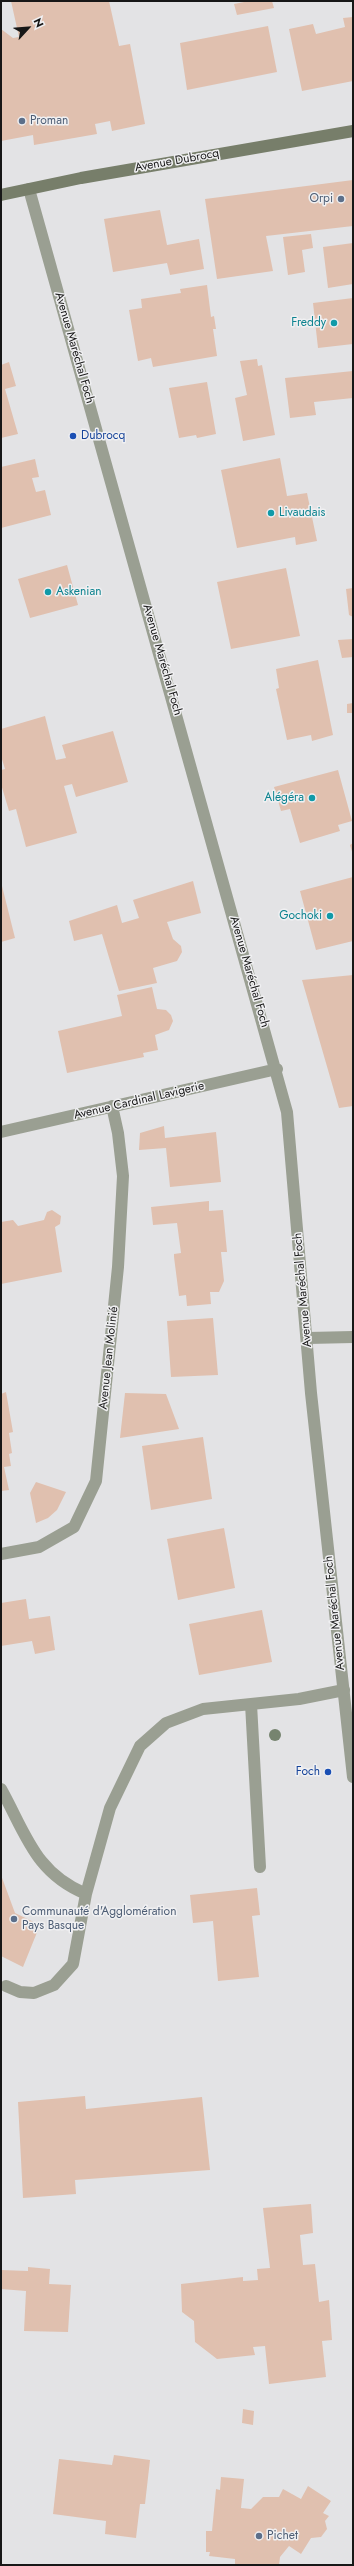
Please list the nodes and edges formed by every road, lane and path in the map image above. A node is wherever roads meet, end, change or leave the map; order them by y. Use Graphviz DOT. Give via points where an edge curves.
graph roads {
  1 [pos="353,131"];
  2 [pos="29,189"];
  3 [pos="1,195"];
  4 [pos="276,1070"];
  5 [pos="112,1106"];
  6 [pos="1,1132"];
  7 [pos="353,1337"];
  8 [pos="308,1338"];
  9 [pos="1,1554"];
  10 [pos="344,1690"];
  11 [pos="251,1704"];
  12 [pos="353,1777"];
  13 [pos="1,1789"];
  14 [pos="260,1867"];
  15 [pos="86,1894"];
  16 [pos="6,1986"];
  1 -- 2 [label="street, Avenue Dubrocq"];
  2 -- 3 [label="street, Avenue Dubrocq"];
  2 -- 4 [label="street, Avenue Maréchal Foch"];
  4 -- 5 [label="street, Avenue Cardinal Lavigerie"];
  4 -- 8 [label="street, Avenue Maréchal Foch" via="287,1112"];
  5 -- 6 [label="street, Avenue Cardinal Lavigerie"];
  5 -- 9 [label="street, Avenue Jean Molinié" via="123,1176 118,1267 96,1481 74,1527 39,1547"];
  7 -- 8 [label="street"];
  8 -- 10 [label="street, Avenue Maréchal Foch" via="312,1401"];
  10 -- 11 [label="street" via="299,1699"];
  10 -- 12 [label="street, Avenue Maréchal Foch"];
  11 -- 14 [label="street"];
  11 -- 15 [label="street" via="203,1709 166,1723 140,1746 110,1808"];
  13 -- 15 [label="street" via="48,1871 66,1886"];
  15 -- 16 [label="street" via="73,1964 54,1985 34,1993 20,1992"];
}
